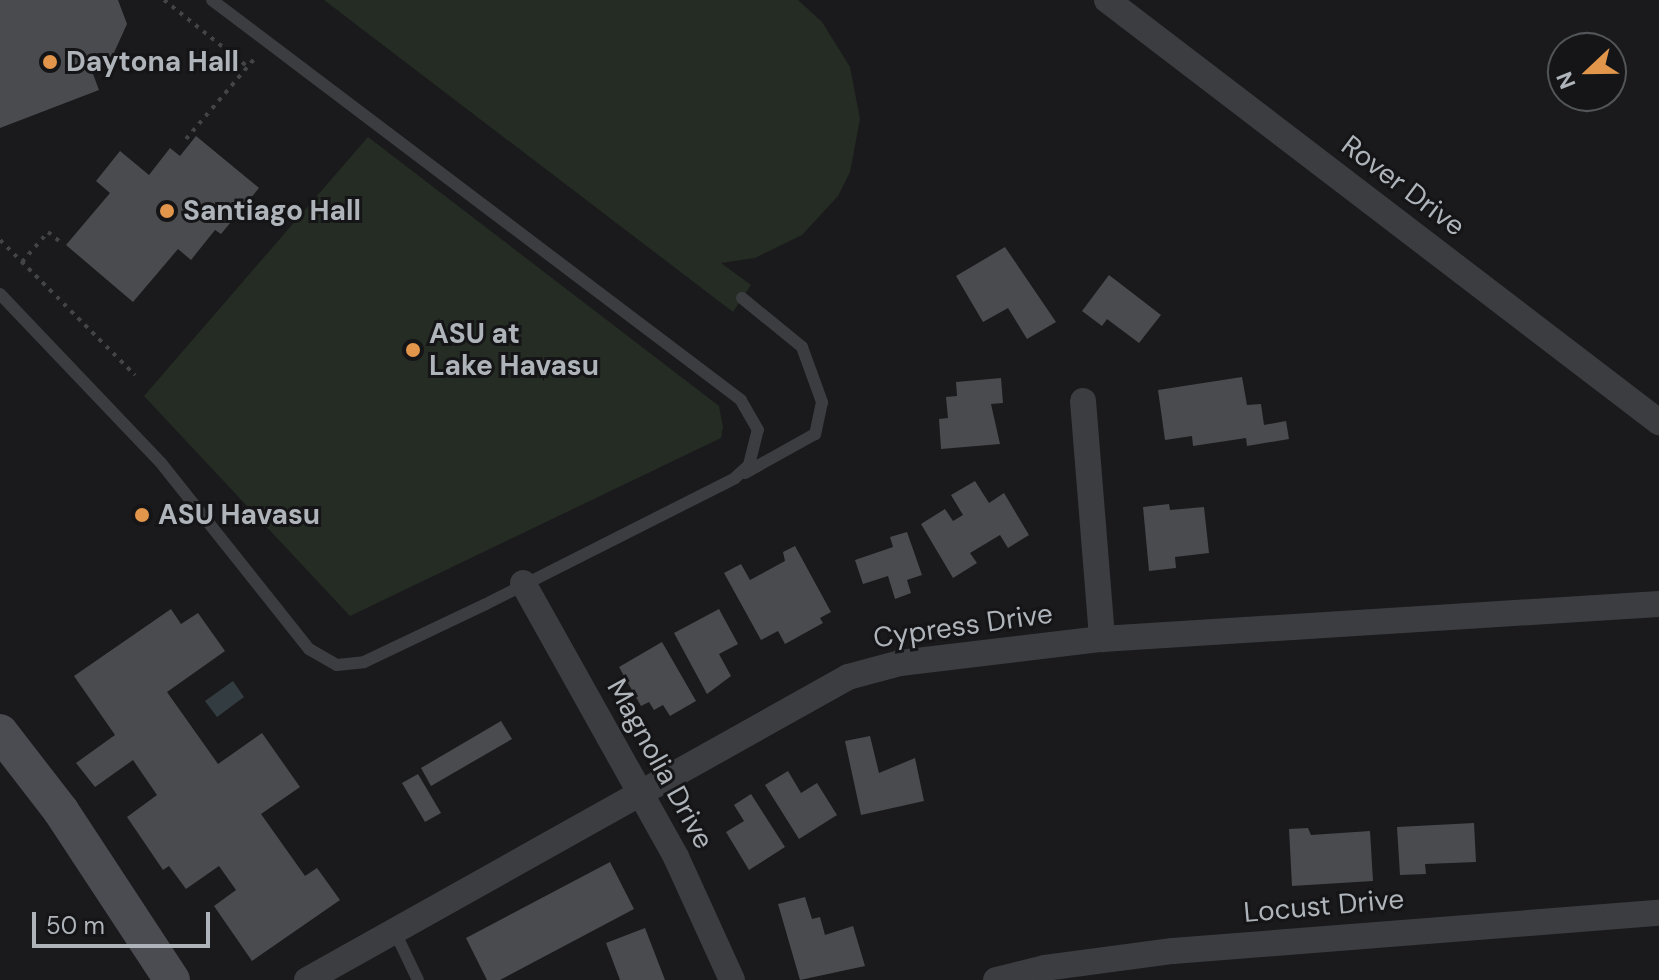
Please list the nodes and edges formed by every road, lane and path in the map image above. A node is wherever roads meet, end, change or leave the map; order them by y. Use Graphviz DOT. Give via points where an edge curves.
graph roads {
  1 [pos="164,0"];
  2 [pos="212,0"];
  3 [pos="1107,0"];
  4 [pos="268,43"];
  5 [pos="248,67"];
  6 [pos="186,139"];
  7 [pos="0,240"];
  8 [pos="63,244"];
  9 [pos="22,262"];
  10 [pos="0,294"];
  11 [pos="742,298"];
  12 [pos="135,375"];
  13 [pos="1083,401"];
  14 [pos="1659,422"];
  15 [pos="735,478"];
  16 [pos="523,583"];
  17 [pos="1659,604"];
  18 [pos="1102,639"];
  19 [pos="0,732"];
  20 [pos="638,794"];
  21 [pos="1659,913"];
  22 [pos="394,930"];
  23 [pos="172,980"];
  24 [pos="307,980"];
  25 [pos="418,980"];
  26 [pos="732,980"];
  27 [pos="996,980"];
  1 -- 5 [label="path"];
  2 -- 4 [label="lane"];
  3 -- 14 [label="street, Rover Drive"];
  4 -- 5 [label="path"];
  4 -- 15 [label="lane" via="741,400 755,420 758,442 751,463"];
  5 -- 6 [label="path"];
  7 -- 9 [label="path"];
  8 -- 9 [label="path" via="48,232"];
  9 -- 12 [label="path"];
  10 -- 16 [label="lane" via="161,463 320,658 342,665 362,663"];
  11 -- 15 [label="lane" via="802,347 817,379 822,409 815,434"];
  13 -- 18 [label="street"];
  15 -- 16 [label="lane"];
  16 -- 20 [label="street, Magnolia Drive"];
  17 -- 18 [label="street, Cypress Drive"];
  18 -- 20 [label="street, Cypress Drive" via="900,663 848,677"];
  19 -- 23 [label="street" via="61,811"];
  20 -- 22 [label="street, Cypress Drive"];
  20 -- 26 [label="street, Magnolia Drive" via="708,918"];
  21 -- 27 [label="street, Locust Drive" via="1173,951"];
  22 -- 24 [label="street, Cypress Drive"];
  22 -- 25 [label="lane"];
}
